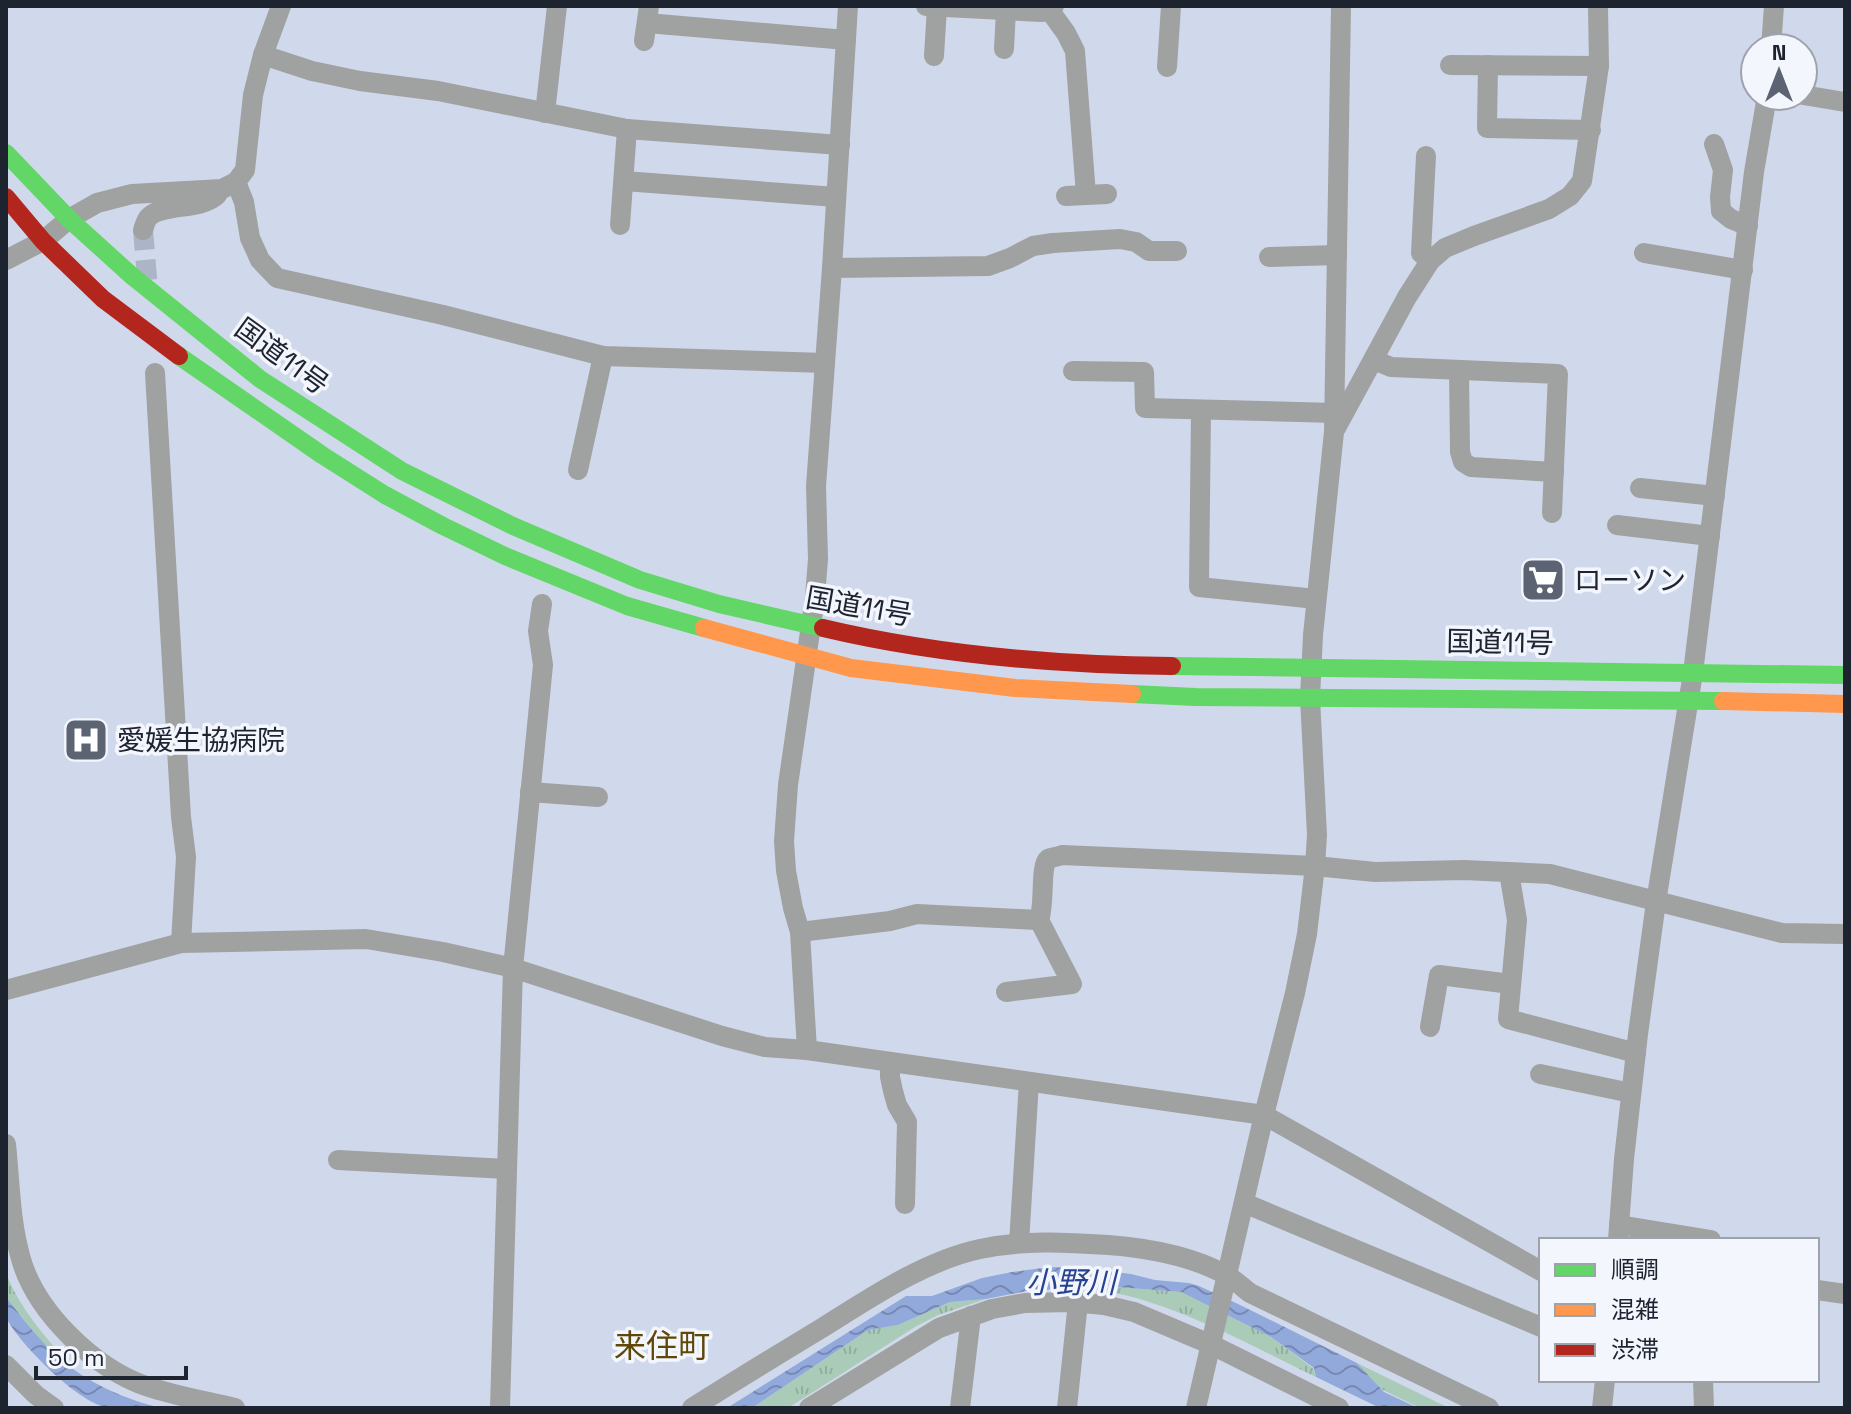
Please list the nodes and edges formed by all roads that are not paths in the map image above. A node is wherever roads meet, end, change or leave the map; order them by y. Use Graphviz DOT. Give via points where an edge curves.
graph roads {
  1 [pos="281,6"];
  2 [pos="557,6"];
  3 [pos="848,6"];
  4 [pos="926,6"];
  5 [pos="1171,6"];
  6 [pos="1341,6"];
  7 [pos="1598,6"];
  8 [pos="1774,6"];
  9 [pos="937,7"];
  10 [pos="1052,8"];
  11 [pos="1006,10"];
  12 [pos="647,23"];
  13 [pos="1772,32"];
  14 [pos="846,40"];
  15 [pos="1004,49"];
  16 [pos="263,55"];
  17 [pos="934,56"];
  18 [pos="1450,65"];
  19 [pos="1488,65"];
  20 [pos="1599,66"];
  21 [pos="1167,67"];
  22 [pos="1819,98"];
  23 [pos="1845,102"];
  24 [pos="1764,112"];
  25 [pos="545,113"];
  26 [pos="627,129"];
  27 [pos="1591,130"];
  28 [pos="1714,144"];
  29 [pos="840,145"];
  30 [pos="6,153"];
  31 [pos="1426,156"];
  32 [pos="624,181"];
  33 [pos="229,186"];
  34 [pos="1086,195"];
  35 [pos="6,197"];
  36 [pos="836,197"];
  37 [pos="69,219"];
  38 [pos="620,225"];
  39 [pos="1748,226"];
  40 [pos="143,230"];
  41 [pos="43,241"];
  42 [pos="1177,251"];
  43 [pos="1644,253"];
  44 [pos="1337,255"];
  45 [pos="1269,257"];
  46 [pos="6,260"];
  47 [pos="1430,261"];
  48 [pos="832,268"];
  49 [pos="1743,270"];
  50 [pos="603,356"];
  51 [pos="1374,360"];
  52 [pos="825,363"];
  53 [pos="1459,370"];
  54 [pos="1073,371"];
  55 [pos="155,373"];
  56 [pos="1201,410"];
  57 [pos="1334,422"];
  58 [pos="578,470"];
  59 [pos="1554,472"];
  60 [pos="1640,488"];
  61 [pos="1715,496"];
  62 [pos="1552,513"];
  63 [pos="1617,525"];
  64 [pos="1710,536"];
  65 [pos="1316,599"];
  66 [pos="542,604"];
  67 [pos="811,627"];
  68 [pos="807,657"];
  69 [pos="1311,667"];
  70 [pos="1693,673"];
  71 [pos="1845,675"];
  72 [pos="1310,698"];
  73 [pos="1689,700"];
  74 [pos="1845,704"];
  75 [pos="530,792"];
  76 [pos="598,797"];
  77 [pos="1315,866"];
  78 [pos="1509,872"];
  79 [pos="1656,902"];
  80 [pos="1039,920"];
  81 [pos="800,932"];
  82 [pos="1845,934"];
  83 [pos="181,943"];
  84 [pos="513,968"];
  85 [pos="1511,984"];
  86 [pos="6,990"];
  87 [pos="1006,992"];
  88 [pos="1427,1014"];
  89 [pos="807,1050"];
  90 [pos="1636,1053"];
  91 [pos="890,1062"];
  92 [pos="1540,1074"];
  93 [pos="1029,1082"];
  94 [pos="1631,1093"];
  95 [pos="1264,1115"];
  96 [pos="6,1144"];
  97 [pos="338,1160"];
  98 [pos="507,1169"];
  99 [pos="1244,1203"];
  100 [pos="905,1204"];
  101 [pos="1618,1232"];
  102 [pos="1686,1238"];
  103 [pos="1019,1243"];
  104 [pos="1539,1270"];
  105 [pos="1226,1279"];
  106 [pos="1819,1290"];
  107 [pos="1845,1294"];
  108 [pos="1078,1302"];
  109 [pos="971,1316"];
  110 [pos="1539,1326"];
  111 [pos="1212,1342"];
  112 [pos="6,1365"];
  113 [pos="1605,1382"];
  114 [pos="1703,1382"];
  115 [pos="846,1385"];
  116 [pos="54,1408"];
  117 [pos="235,1408"];
  118 [pos="500,1408"];
  119 [pos="692,1408"];
  120 [pos="809,1408"];
  121 [pos="844,1408"];
  122 [pos="960,1408"];
  123 [pos="1067,1408"];
  124 [pos="1196,1408"];
  125 [pos="1339,1408"];
  126 [pos="1489,1408"];
  127 [pos="1602,1408"];
  128 [pos="1704,1408"];
  1 -- 16 [label="street"];
  2 -- 25 [label="street"];
  3 -- 14 [label="street"];
  4 -- 9 [label="street"];
  5 -- 21 [label="street"];
  6 -- 44 [label="street"];
  7 -- 20 [label="street"];
  8 -- 13 [label="street"];
  9 -- 11 [label="street"];
  9 -- 17 [label="street"];
  10 -- 11 [label="street"];
  10 -- 34 [label="street" via="1075,51"];
  11 -- 15 [label="street"];
  12 -- 14 [label="street"];
  14 -- 29 [label="street"];
  16 -- 25 [label="street" via="360,81"];
  16 -- 33 [label="street" via="245,170"];
  18 -- 19 [label="street"];
  19 -- 20 [label="street"];
  19 -- 27 [label="street" via="1487,128"];
  20 -- 27 [label="street"];
  22 -- 23 [label="street"];
  24 -- 39 [label="street"];
  25 -- 26 [label="street"];
  26 -- 29 [label="street"];
  26 -- 32 [label="street"];
  27 -- 47 [label="street" via="1582,181 1570,196 1445,248"];
  28 -- 39 [label="street" via="1723,170 1721,211"];
  29 -- 36 [label="street"];
  30 -- 37 [label="highway, 国道11号"];
  31 -- 47 [label="street" via="1421,253"];
  32 -- 36 [label="street"];
  32 -- 38 [label="street"];
  33 -- 37 [label="street" via="132,194 97,203"];
  33 -- 40 [label="street" via="206,202 157,211"];
  33 -- 50 [label="street" via="244,202 260,260 277,278"];
  35 -- 41 [label="highway, 国道11号"];
  36 -- 48 [label="street"];
  37 -- 41 [label="street"];
  37 -- 67 [label="highway, 国道11号" via="260,379 402,471 640,580"];
  39 -- 49 [label="street"];
  41 -- 46 [label="street"];
  41 -- 68 [label="highway, 国道11号" via="147,333 385,495 505,556 627,606"];
  42 -- 48 [label="street" via="1149,251 1120,239 1033,246 988,266"];
  43 -- 49 [label="street"];
  44 -- 45 [label="street"];
  44 -- 57 [label="street"];
  47 -- 51 [label="street"];
  48 -- 52 [label="street"];
  49 -- 61 [label="street"];
  50 -- 52 [label="street"];
  50 -- 58 [label="street"];
  51 -- 53 [label="street" via="1391,367"];
  51 -- 57 [label="street"];
  52 -- 67 [label="street"];
  53 -- 59 [label="street" via="1463,462 1471,467"];
  53 -- 59 [label="street" via="1558,374"];
  54 -- 56 [label="street" via="1144,372 1145,408"];
  55 -- 83 [label="street" via="186,857"];
  56 -- 57 [label="street"];
  56 -- 65 [label="street" via="1199,587"];
  57 -- 65 [label="street"];
  59 -- 62 [label="street"];
  60 -- 61 [label="street"];
  61 -- 64 [label="street"];
  63 -- 64 [label="street"];
  64 -- 70 [label="street"];
  65 -- 69 [label="street"];
  66 -- 75 [label="street" via="538,631 543,665"];
  67 -- 68 [label="street"];
  67 -- 69 [label="highway, 国道11号" via="1006,659"];
  68 -- 72 [label="highway, 国道11号" via="851,668 1015,688"];
  68 -- 81 [label="street" via="784,841"];
  69 -- 70 [label="highway, 国道11号"];
  69 -- 72 [label="street"];
  70 -- 71 [label="highway, 国道11号"];
  70 -- 73 [label="street"];
  72 -- 73 [label="highway, 国道11号"];
  72 -- 77 [label="street"];
  73 -- 74 [label="highway, 国道11号"];
  73 -- 79 [label="street"];
  75 -- 76 [label="street"];
  75 -- 84 [label="street"];
  77 -- 78 [label="street" via="1375,872"];
  77 -- 80 [label="street" via="1062,855 1044,866"];
  77 -- 95 [label="street" via="1295,993"];
  78 -- 79 [label="street" via="1550,874"];
  78 -- 85 [label="street" via="1517,920"];
  79 -- 82 [label="street" via="1782,933"];
  79 -- 90 [label="street"];
  80 -- 81 [label="street" via="917,914"];
  80 -- 87 [label="street" via="1072,984"];
  81 -- 89 [label="street"];
  83 -- 84 [label="street" via="366,939"];
  83 -- 86 [label="street"];
  84 -- 89 [label="street" via="722,1036"];
  84 -- 98 [label="street"];
  85 -- 88 [label="street" via="1439,975"];
  85 -- 90 [label="street" via="1508,1019"];
  89 -- 91 [label="street"];
  90 -- 94 [label="street"];
  91 -- 93 [label="street"];
  91 -- 100 [label="street" via="893,1091 907,1122"];
  92 -- 94 [label="street"];
  93 -- 95 [label="street"];
  93 -- 103 [label="street"];
  94 -- 101 [label="street"];
  95 -- 99 [label="street"];
  95 -- 104 [label="street"];
  96 -- 117 [label="street" via="21,1260 51,1317 76,1343 144,1385"];
  97 -- 98 [label="street"];
  98 -- 118 [label="street"];
  99 -- 105 [label="street"];
  99 -- 110 [label="street"];
  101 -- 102 [label="street"];
  103 -- 105 [label="street" via="1163,1252"];
  103 -- 119 [label="street" via="977,1250 880,1291"];
  105 -- 111 [label="street"];
  105 -- 126 [label="street"];
  106 -- 107 [label="street"];
  108 -- 109 [label="street" via="1025,1303"];
  108 -- 111 [label="street" via="1134,1312"];
  108 -- 123 [label="street"];
  109 -- 115 [label="street" via="939,1328"];
  109 -- 122 [label="street"];
  111 -- 124 [label="street"];
  111 -- 125 [label="street"];
  112 -- 116 [label="street"];
  113 -- 127 [label="street"];
  114 -- 128 [label="street"];
  115 -- 120 [label="street"];
  115 -- 121 [label="street"];
}
